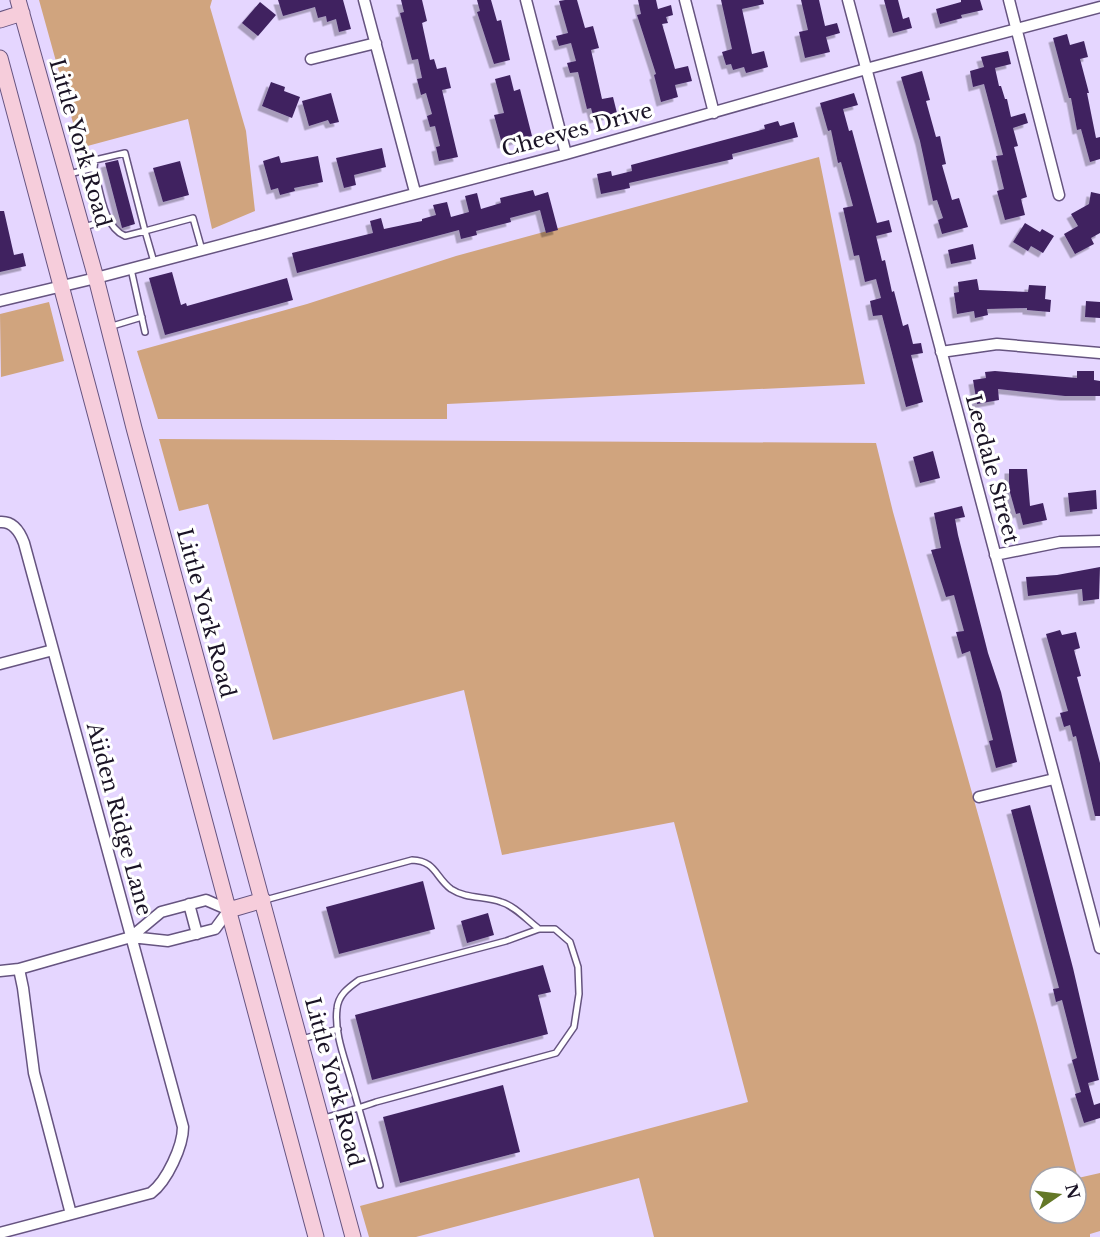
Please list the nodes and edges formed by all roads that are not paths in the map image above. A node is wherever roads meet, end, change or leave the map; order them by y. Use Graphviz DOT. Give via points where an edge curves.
graph roads {
  1 [pos="364,0"];
  2 [pos="526,0"];
  3 [pos="685,0"];
  4 [pos="848,0"];
  5 [pos="1009,0"];
  6 [pos="20,7"];
  7 [pos="1100,7"];
  8 [pos="0,20"];
  9 [pos="1017,30"];
  10 [pos="375,43"];
  11 [pos="0,58"];
  12 [pos="311,59"];
  13 [pos="866,69"];
  14 [pos="714,113"];
  15 [pos="566,154"];
  16 [pos="94,168"];
  17 [pos="67,175"];
  18 [pos="415,192"];
  19 [pos="1059,195"];
  20 [pos="108,220"];
  21 [pos="81,227"];
  22 [pos="146,231"];
  23 [pos="202,250"];
  24 [pos="154,262"];
  25 [pos="131,268"];
  26 [pos="96,278"];
  27 [pos="62,286"];
  28 [pos="0,301"];
  29 [pos="142,317"];
  30 [pos="108,327"];
  31 [pos="145,332"];
  32 [pos="941,352"];
  33 [pos="1100,353"];
  34 [pos="0,522"];
  35 [pos="1100,541"];
  36 [pos="995,555"];
  37 [pos="53,650"];
  38 [pos="0,664"];
  39 [pos="1054,779"];
  40 [pos="979,797"];
  41 [pos="263,900"];
  42 [pos="189,904"];
  43 [pos="229,910"];
  44 [pos="539,929"];
  45 [pos="1098,930"];
  46 [pos="197,934"];
  47 [pos="131,937"];
  48 [pos="1100,948"];
  49 [pos="19,969"];
  50 [pos="0,971"];
  51 [pos="338,1029"];
  52 [pos="301,1039"];
  53 [pos="359,1108"];
  54 [pos="321,1118"];
  55 [pos="380,1185"];
  56 [pos="71,1214"];
  57 [pos="0,1233"];
  58 [pos="316,1237"];
  59 [pos="353,1237"];
  1 -- 10 [label="street"];
  2 -- 15 [label="street"];
  3 -- 14 [label="street"];
  4 -- 13 [label="street, Leedale Street"];
  5 -- 9 [label="street"];
  6 -- 8 [label="main road"];
  6 -- 17 [label="main road, Little York Road"];
  7 -- 9 [label="street, Cheeves Drive"];
  9 -- 13 [label="street, Cheeves Drive"];
  9 -- 19 [label="street"];
  10 -- 12 [label="street"];
  10 -- 18 [label="street"];
  11 -- 27 [label="main road"];
  13 -- 14 [label="street, Cheeves Drive"];
  13 -- 32 [label="street, Leedale Street"];
  14 -- 15 [label="street, Cheeves Drive"];
  15 -- 18 [label="street, Cheeves Drive"];
  16 -- 17 [label="lane"];
  16 -- 20 [label="lane"];
  16 -- 22 [label="lane" via="95,160 125,153"];
  17 -- 21 [label="main road, Little York Road"];
  18 -- 23 [label="street, Cheeves Drive"];
  20 -- 21 [label="lane"];
  20 -- 22 [label="lane" via="114,230 125,236"];
  21 -- 26 [label="main road, Little York Road"];
  22 -- 23 [label="lane" via="193,218"];
  22 -- 24 [label="lane"];
  23 -- 24 [label="street, Cheeves Drive"];
  24 -- 25 [label="street, Cheeves Drive"];
  25 -- 26 [label="street, Cheeves Drive"];
  25 -- 29 [label="lane"];
  26 -- 27 [label="street, Cheeves Drive"];
  26 -- 30 [label="main road, Little York Road"];
  27 -- 28 [label="street, Cheeves Drive"];
  27 -- 43 [label="main road"];
  29 -- 30 [label="lane"];
  29 -- 31 [label="lane"];
  30 -- 41 [label="main road, Little York Road"];
  32 -- 33 [label="street" via="997,344"];
  32 -- 36 [label="street, Leedale Street"];
  34 -- 37 [label="street, Aiiden Ridge Lane" via="5,521 20,533"];
  35 -- 36 [label="street" via="1060,542"];
  36 -- 39 [label="street, Leedale Street"];
  37 -- 38 [label="street"];
  37 -- 47 [label="street, Aiiden Ridge Lane"];
  39 -- 40 [label="street"];
  39 -- 45 [label="street, Leedale Street"];
  41 -- 43 [label="main road"];
  41 -- 44 [label="lane" via="421,860 431,865 450,888 502,902"];
  41 -- 52 [label="main road, Little York Road"];
  42 -- 43 [label="street" via="206,900"];
  42 -- 46 [label="street"];
  42 -- 47 [label="street" via="161,912"];
  43 -- 46 [label="street" via="215,929"];
  43 -- 58 [label="main road"];
  44 -- 51 [label="lane" via="358,980 340,997"];
  44 -- 53 [label="lane" via="555,929 570,942 578,967 574,1027 556,1053"];
  45 -- 48 [label="street, Leedale Street"];
  46 -- 47 [label="street" via="168,941"];
  47 -- 49 [label="street"];
  47 -- 56 [label="street, Aiiden Ridge Lane" via="183,1127 183,1140 160,1187 151,1193"];
  49 -- 50 [label="street"];
  49 -- 56 [label="street" via="33,1073"];
  51 -- 52 [label="lane"];
  51 -- 53 [label="lane"];
  52 -- 54 [label="main road, Little York Road"];
  53 -- 54 [label="lane"];
  53 -- 55 [label="lane"];
  54 -- 59 [label="main road, Little York Road"];
  56 -- 57 [label="street"];
}
